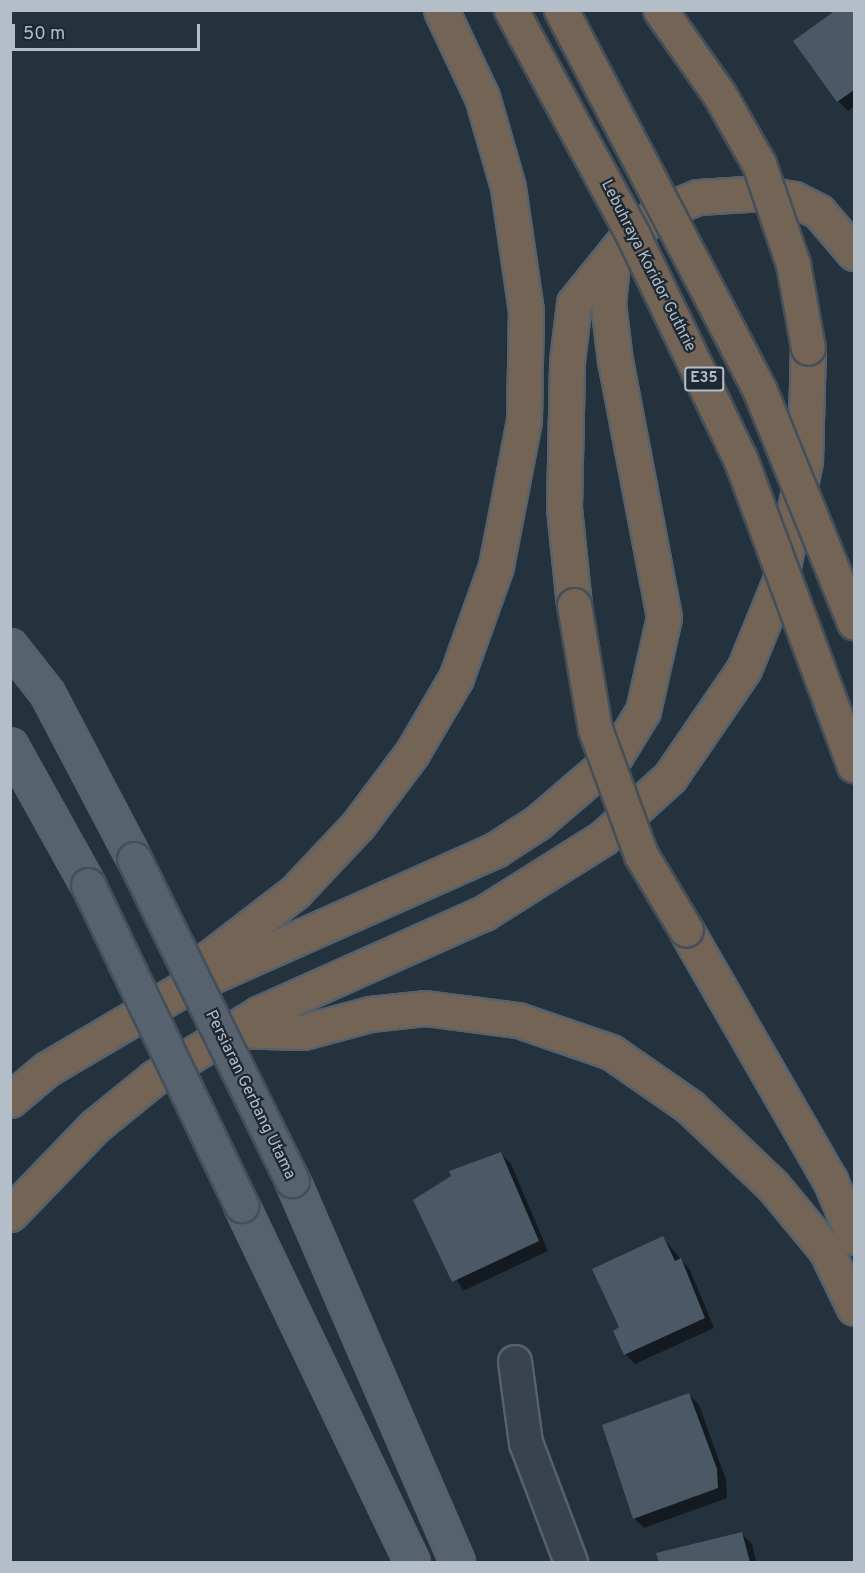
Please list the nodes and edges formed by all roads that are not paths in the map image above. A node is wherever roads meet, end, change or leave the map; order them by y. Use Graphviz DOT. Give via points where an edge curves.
graph roads {
  1 [pos="441,10"];
  2 [pos="511,10"];
  3 [pos="561,10"];
  4 [pos="660,10"];
  5 [pos="855,253"];
  6 [pos="613,255"];
  7 [pos="855,623"];
  8 [pos="10,646"];
  9 [pos="10,746"];
  10 [pos="855,766"];
  11 [pos="183,989"];
  12 [pos="229,1030"];
  13 [pos="10,1100"];
  14 [pos="10,1214"];
  15 [pos="855,1237"];
  16 [pos="855,1308"];
  17 [pos="515,1362"];
  18 [pos="412,1563"];
  19 [pos="457,1563"];
  20 [pos="571,1563"];
  1 -- 11 [label="highway" via="482,97 505,176 526,311 524,421 496,566 456,678 412,753 358,825 302,884 201,964"];
  2 -- 10 [label="highway, Lebuhraya Koridor Guthrie / E35, bridge" via="631,231 731,437"];
  3 -- 7 [label="highway, E35, bridge" via="760,391"];
  4 -- 12 [label="highway, bridge" via="719,94 759,164 793,264 808,348 806,461 780,581 744,669 670,777 603,838 484,913"];
  5 -- 6 [label="highway" via="819,212 794,199 762,193 698,197 658,213"];
  6 -- 11 [label="highway" via="608,303 615,361 664,617 643,711 599,775 495,850"];
  6 -- 15 [label="highway, bridge" via="574,303 567,361 564,508 574,605 595,729 641,855 830,1180"];
  8 -- 19 [label="main road, Persiaran Gerbang Utama, bridge" via="47,693 134,859 292,1180"];
  9 -- 18 [label="main road, bridge" via="88,885"];
  11 -- 13 [label="highway" via="47,1069"];
  12 -- 14 [label="highway" via="154,1078 95,1126"];
  12 -- 16 [label="highway" via="303,1032 370,1014 425,1008 518,1020 611,1052 690,1107 773,1186 826,1250"];
  17 -- 20 [label="street" via="526,1443"];
}
